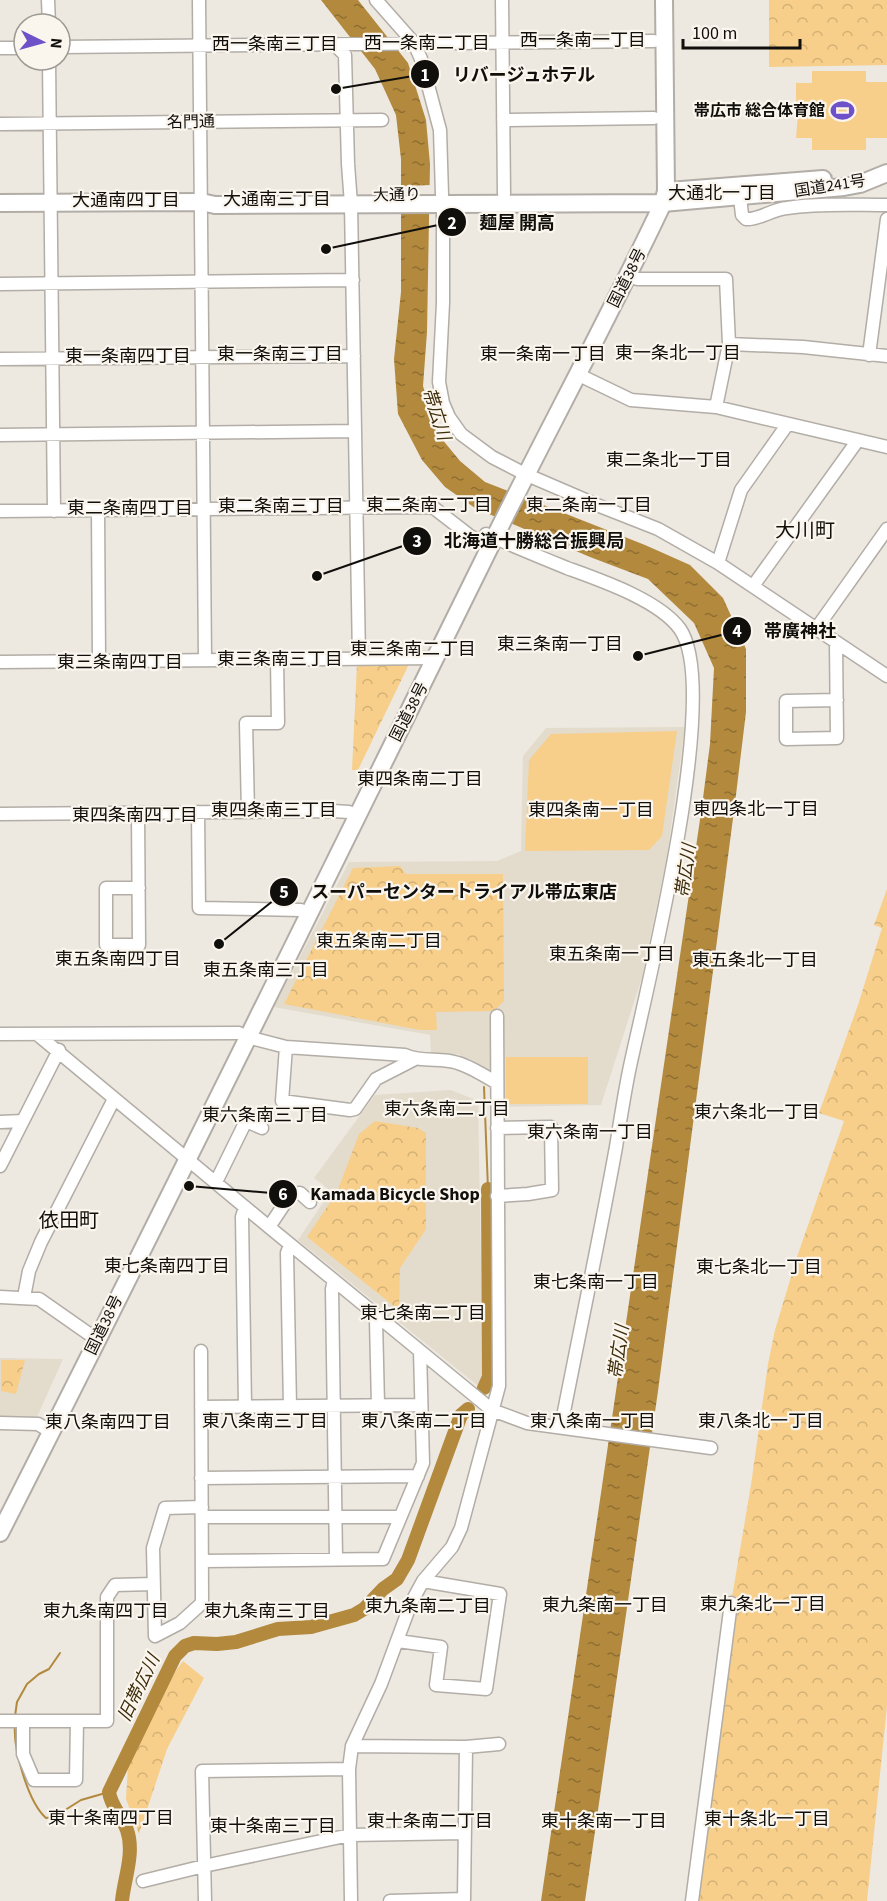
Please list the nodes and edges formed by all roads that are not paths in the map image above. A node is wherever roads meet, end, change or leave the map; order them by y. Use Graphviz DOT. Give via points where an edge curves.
graph roads {
  1 [pos="199,0"];
  2 [pos="376,0"];
  3 [pos="502,0"];
  4 [pos="654,0"];
  5 [pos="664,0"];
  6 [pos="654,41"];
  7 [pos="502,43"];
  8 [pos="340,44"];
  9 [pos="409,44"];
  10 [pos="200,45"];
  11 [pos="72,47"];
  12 [pos="50,72"];
  13 [pos="654,118"];
  14 [pos="346,120"];
  15 [pos="382,120"];
  16 [pos="503,120"];
  17 [pos="200,122"];
  18 [pos="0,124"];
  19 [pos="50,124"];
  20 [pos="887,161"];
  21 [pos="887,173"];
  22 [pos="504,194"];
  23 [pos="659,197"];
  24 [pos="740,197"];
  25 [pos="437,199"];
  26 [pos="351,200"];
  27 [pos="50,202"];
  28 [pos="201,202"];
  29 [pos="0,203"];
  30 [pos="887,205"];
  31 [pos="887,219"];
  32 [pos="629,276"];
  33 [pos="353,280"];
  34 [pos="202,282"];
  35 [pos="50,283"];
  36 [pos="0,284"];
  37 [pos="729,344"];
  38 [pos="869,355"];
  39 [pos="354,356"];
  40 [pos="887,356"];
  41 [pos="203,357"];
  42 [pos="52,358"];
  43 [pos="0,359"];
  44 [pos="577,374"];
  45 [pos="716,407"];
  46 [pos="787,424"];
  47 [pos="355,431"];
  48 [pos="203,433"];
  49 [pos="0,435"];
  50 [pos="52,435"];
  51 [pos="858,440"];
  52 [pos="887,447"];
  53 [pos="520,476"];
  54 [pos="357,507"];
  55 [pos="204,509"];
  56 [pos="98,510"];
  57 [pos="0,511"];
  58 [pos="54,511"];
  59 [pos="887,529"];
  60 [pos="488,540"];
  61 [pos="718,563"];
  62 [pos="753,585"];
  63 [pos="816,630"];
  64 [pos="836,644"];
  65 [pos="359,658"];
  66 [pos="277,659"];
  67 [pos="431,659"];
  68 [pos="206,660"];
  69 [pos="99,661"];
  70 [pos="0,662"];
  71 [pos="887,676"];
  72 [pos="837,700"];
  73 [pos="198,812"];
  74 [pos="248,812"];
  75 [pos="138,813"];
  76 [pos="0,814"];
  77 [pos="353,814"];
  78 [pos="139,888"];
  79 [pos="301,909"];
  80 [pos="497,1016"];
  81 [pos="0,1034"];
  82 [pos="38,1035"];
  83 [pos="243,1035"];
  84 [pos="286,1047"];
  85 [pos="59,1050"];
  86 [pos="415,1059"];
  87 [pos="497,1083"];
  88 [pos="114,1099"];
  89 [pos="23,1121"];
  90 [pos="0,1122"];
  91 [pos="262,1128"];
  92 [pos="496,1128"];
  93 [pos="184,1154"];
  94 [pos="0,1166"];
  95 [pos="216,1182"];
  96 [pos="497,1196"];
  97 [pos="310,1202"];
  98 [pos="245,1207"];
  99 [pos="269,1227"];
  100 [pos="290,1245"];
  101 [pos="334,1280"];
  102 [pos="0,1297"];
  103 [pos="24,1297"];
  104 [pos="378,1316"];
  105 [pos="89,1334"];
  106 [pos="201,1351"];
  107 [pos="420,1351"];
  108 [pos="378,1405"];
  109 [pos="420,1405"];
  110 [pos="245,1406"];
  111 [pos="290,1406"];
  112 [pos="334,1406"];
  113 [pos="201,1407"];
  114 [pos="492,1410"];
  115 [pos="0,1423"];
  116 [pos="43,1427"];
  117 [pos="564,1427"];
  118 [pos="711,1448"];
  119 [pos="334,1476"];
  120 [pos="418,1476"];
  121 [pos="201,1478"];
  122 [pos="202,1512"];
  123 [pos="0,1514"];
  124 [pos="335,1516"];
  125 [pos="400,1517"];
  126 [pos="0,1533"];
  127 [pos="336,1559"];
  128 [pos="203,1561"];
  129 [pos="423,1581"];
  130 [pos="153,1584"];
  131 [pos="731,1603"];
  132 [pos="398,1641"];
  133 [pos="77,1721"];
  134 [pos="3,1722"];
  135 [pos="22,1722"];
  136 [pos="499,1744"];
  137 [pos="352,1746"];
  138 [pos="466,1747"];
  139 [pos="349,1768"];
  140 [pos="465,1833"];
  141 [pos="350,1835"];
  142 [pos="204,1866"];
  143 [pos="143,1881"];
  144 [pos="205,1901"];
  145 [pos="351,1901"];
  146 [pos="390,1901"];
  147 [pos="692,1901"];
  1 -- 10 [label="street"];
  2 -- 9 [label="street"];
  3 -- 7 [label="street"];
  4 -- 6 [label="highway, 国道38号"];
  5 -- 23 [label="highway, 国道38号"];
  6 -- 7 [label="street"];
  6 -- 13 [label="highway, 国道38号"];
  7 -- 9 [label="street"];
  7 -- 16 [label="street"];
  8 -- 9 [label="street"];
  8 -- 10 [label="street"];
  8 -- 14 [label="street" via="345,55"];
  9 -- 25 [label="street" via="424,69 440,130"];
  10 -- 11 [label="street"];
  10 -- 17 [label="street"];
  12 -- 19 [label="street"];
  13 -- 16 [label="street"];
  13 -- 23 [label="highway, 国道38号"];
  14 -- 15 [label="street, 名門通"];
  14 -- 17 [label="street, 名門通"];
  14 -- 26 [label="street"];
  16 -- 22 [label="street"];
  17 -- 19 [label="street, 名門通"];
  17 -- 28 [label="street"];
  18 -- 19 [label="street, 名門通"];
  19 -- 27 [label="street"];
  20 -- 23 [label="highway, 国道241号" via="839,177"];
  21 -- 24 [label="highway, 国道241号" via="844,187"];
  22 -- 23 [label="highway, 大通り"];
  22 -- 25 [label="highway, 大通り"];
  23 -- 24 [label="highway, 国道241号"];
  23 -- 25 [label="highway, 大通り"];
  23 -- 32 [label="highway, 国道38号"];
  23 -- 53 [label="highway, 国道38号"];
  24 -- 30 [label="street" via="742,214 752,220 785,208"];
  25 -- 26 [label="highway, 大通り"];
  25 -- 53 [label="street" via="439,382 443,403 461,434"];
  26 -- 28 [label="highway, 大通り" via="216,197"];
  26 -- 33 [label="street"];
  27 -- 28 [label="highway, 大通り"];
  27 -- 29 [label="highway, 大通り"];
  27 -- 35 [label="street"];
  28 -- 34 [label="street"];
  31 -- 38 [label="street"];
  32 -- 37 [label="street" via="726,279"];
  32 -- 44 [label="highway, 国道38号"];
  33 -- 34 [label="street"];
  33 -- 39 [label="street"];
  34 -- 35 [label="street"];
  34 -- 41 [label="street"];
  35 -- 36 [label="street"];
  35 -- 42 [label="street"];
  37 -- 38 [label="street"];
  37 -- 45 [label="street"];
  38 -- 40 [label="street"];
  39 -- 41 [label="street"];
  39 -- 47 [label="street"];
  41 -- 42 [label="street"];
  41 -- 48 [label="street"];
  42 -- 43 [label="street"];
  42 -- 50 [label="street"];
  44 -- 45 [label="street" via="631,400"];
  44 -- 53 [label="highway, 国道38号"];
  45 -- 46 [label="street"];
  46 -- 51 [label="street"];
  46 -- 61 [label="street" via="741,490"];
  47 -- 48 [label="street"];
  47 -- 54 [label="street"];
  48 -- 50 [label="street"];
  48 -- 55 [label="street"];
  49 -- 50 [label="street"];
  50 -- 58 [label="street"];
  51 -- 52 [label="street"];
  51 -- 62 [label="street"];
  53 -- 60 [label="highway, 国道38号"];
  53 -- 61 [label="street" via="658,529"];
  54 -- 55 [label="street"];
  54 -- 60 [label="street" via="434,508"];
  54 -- 65 [label="street"];
  55 -- 56 [label="street"];
  55 -- 68 [label="street"];
  56 -- 58 [label="street"];
  56 -- 69 [label="street"];
  57 -- 58 [label="street"];
  59 -- 63 [label="street"];
  60 -- 67 [label="highway, 国道38号"];
  60 -- 117 [label="street" via="609,583 670,618 685,640 693,679 693,718 673,860 629,1070"];
  61 -- 62 [label="street"];
  62 -- 63 [label="street"];
  63 -- 64 [label="street"];
  64 -- 71 [label="street"];
  64 -- 72 [label="street"];
  65 -- 66 [label="street"];
  65 -- 67 [label="street"];
  66 -- 68 [label="street"];
  66 -- 74 [label="street" via="278,723 246,723"];
  67 -- 77 [label="highway, 国道38号"];
  68 -- 69 [label="street"];
  69 -- 70 [label="street"];
  72 -- 72 [label="street" via="786,702 786,739 837,738"];
  73 -- 74 [label="street"];
  73 -- 75 [label="street"];
  73 -- 79 [label="street" via="199,908"];
  74 -- 77 [label="street"];
  75 -- 76 [label="street"];
  75 -- 78 [label="street"];
  77 -- 79 [label="highway, 国道38号"];
  77 -- 83 [label="highway, 国道38号"];
  78 -- 78 [label="street" via="139,945 106,945 106,888"];
  79 -- 83 [label="highway, 国道38号"];
  80 -- 87 [label="street"];
  81 -- 82 [label="street"];
  82 -- 83 [label="street"];
  82 -- 85 [label="street"];
  83 -- 84 [label="street"];
  83 -- 93 [label="highway, 国道38号"];
  84 -- 86 [label="street" via="405,1055"];
  84 -- 86 [label="street" via="282,1101 350,1110 355,1109 376,1079"];
  85 -- 88 [label="street"];
  85 -- 89 [label="street"];
  86 -- 87 [label="street" via="460,1063"];
  87 -- 92 [label="street"];
  88 -- 93 [label="street"];
  88 -- 103 [label="street" via="41,1242"];
  89 -- 90 [label="street"];
  89 -- 94 [label="street"];
  91 -- 95 [label="street" via="246,1121"];
  92 -- 96 [label="street"];
  92 -- 96 [label="street" via="551,1127 552,1190"];
  93 -- 95 [label="street"];
  93 -- 105 [label="highway, 国道38号"];
  93 -- 126 [label="highway, 国道38号"];
  95 -- 98 [label="street"];
  96 -- 114 [label="street" via="499,1386"];
  97 -- 99 [label="street" via="300,1194 291,1194"];
  98 -- 99 [label="street"];
  98 -- 110 [label="street"];
  99 -- 100 [label="street"];
  100 -- 101 [label="street"];
  100 -- 111 [label="street"];
  101 -- 104 [label="street"];
  101 -- 112 [label="street"];
  102 -- 103 [label="street"];
  103 -- 105 [label="street" via="39,1299"];
  104 -- 107 [label="street"];
  104 -- 108 [label="street"];
  105 -- 116 [label="highway, 国道38号"];
  106 -- 113 [label="street"];
  107 -- 109 [label="street"];
  107 -- 114 [label="street"];
  108 -- 109 [label="street"];
  108 -- 112 [label="street"];
  109 -- 120 [label="street" via="423,1463"];
  110 -- 111 [label="street"];
  110 -- 113 [label="street"];
  111 -- 112 [label="street"];
  112 -- 119 [label="street"];
  113 -- 121 [label="street"];
  114 -- 117 [label="street" via="527,1423"];
  114 -- 129 [label="street" via="461,1528 452,1547"];
  115 -- 116 [label="street"];
  116 -- 123 [label="highway, 国道38号"];
  117 -- 118 [label="street"];
  119 -- 120 [label="street"];
  119 -- 121 [label="street"];
  119 -- 124 [label="street"];
  120 -- 125 [label="street"];
  121 -- 122 [label="street"];
  122 -- 124 [label="street"];
  122 -- 128 [label="street"];
  122 -- 130 [label="street" via="165,1508 153,1548"];
  124 -- 125 [label="street"];
  124 -- 127 [label="street"];
  125 -- 127 [label="street" via="383,1559"];
  127 -- 128 [label="street"];
  128 -- 130 [label="street" via="202,1603 180,1623 155,1636"];
  129 -- 132 [label="street"];
  129 -- 132 [label="street" via="500,1594 486,1689 436,1685 441,1647"];
  130 -- 133 [label="street" via="115,1586 107,1597 107,1721"];
  131 -- 147 [label="street"];
  132 -- 137 [label="street"];
  133 -- 135 [label="street"];
  133 -- 135 [label="street" via="76,1780 34,1780 23,1754"];
  134 -- 135 [label="street"];
  136 -- 138 [label="street"];
  137 -- 138 [label="street"];
  137 -- 139 [label="street"];
  138 -- 140 [label="street"];
  139 -- 141 [label="street"];
  139 -- 142 [label="street" via="202,1771"];
  140 -- 141 [label="street"];
  140 -- 146 [label="street" via="464,1899"];
  141 -- 142 [label="street"];
  141 -- 145 [label="street"];
  142 -- 143 [label="street"];
  142 -- 144 [label="street"];
}
